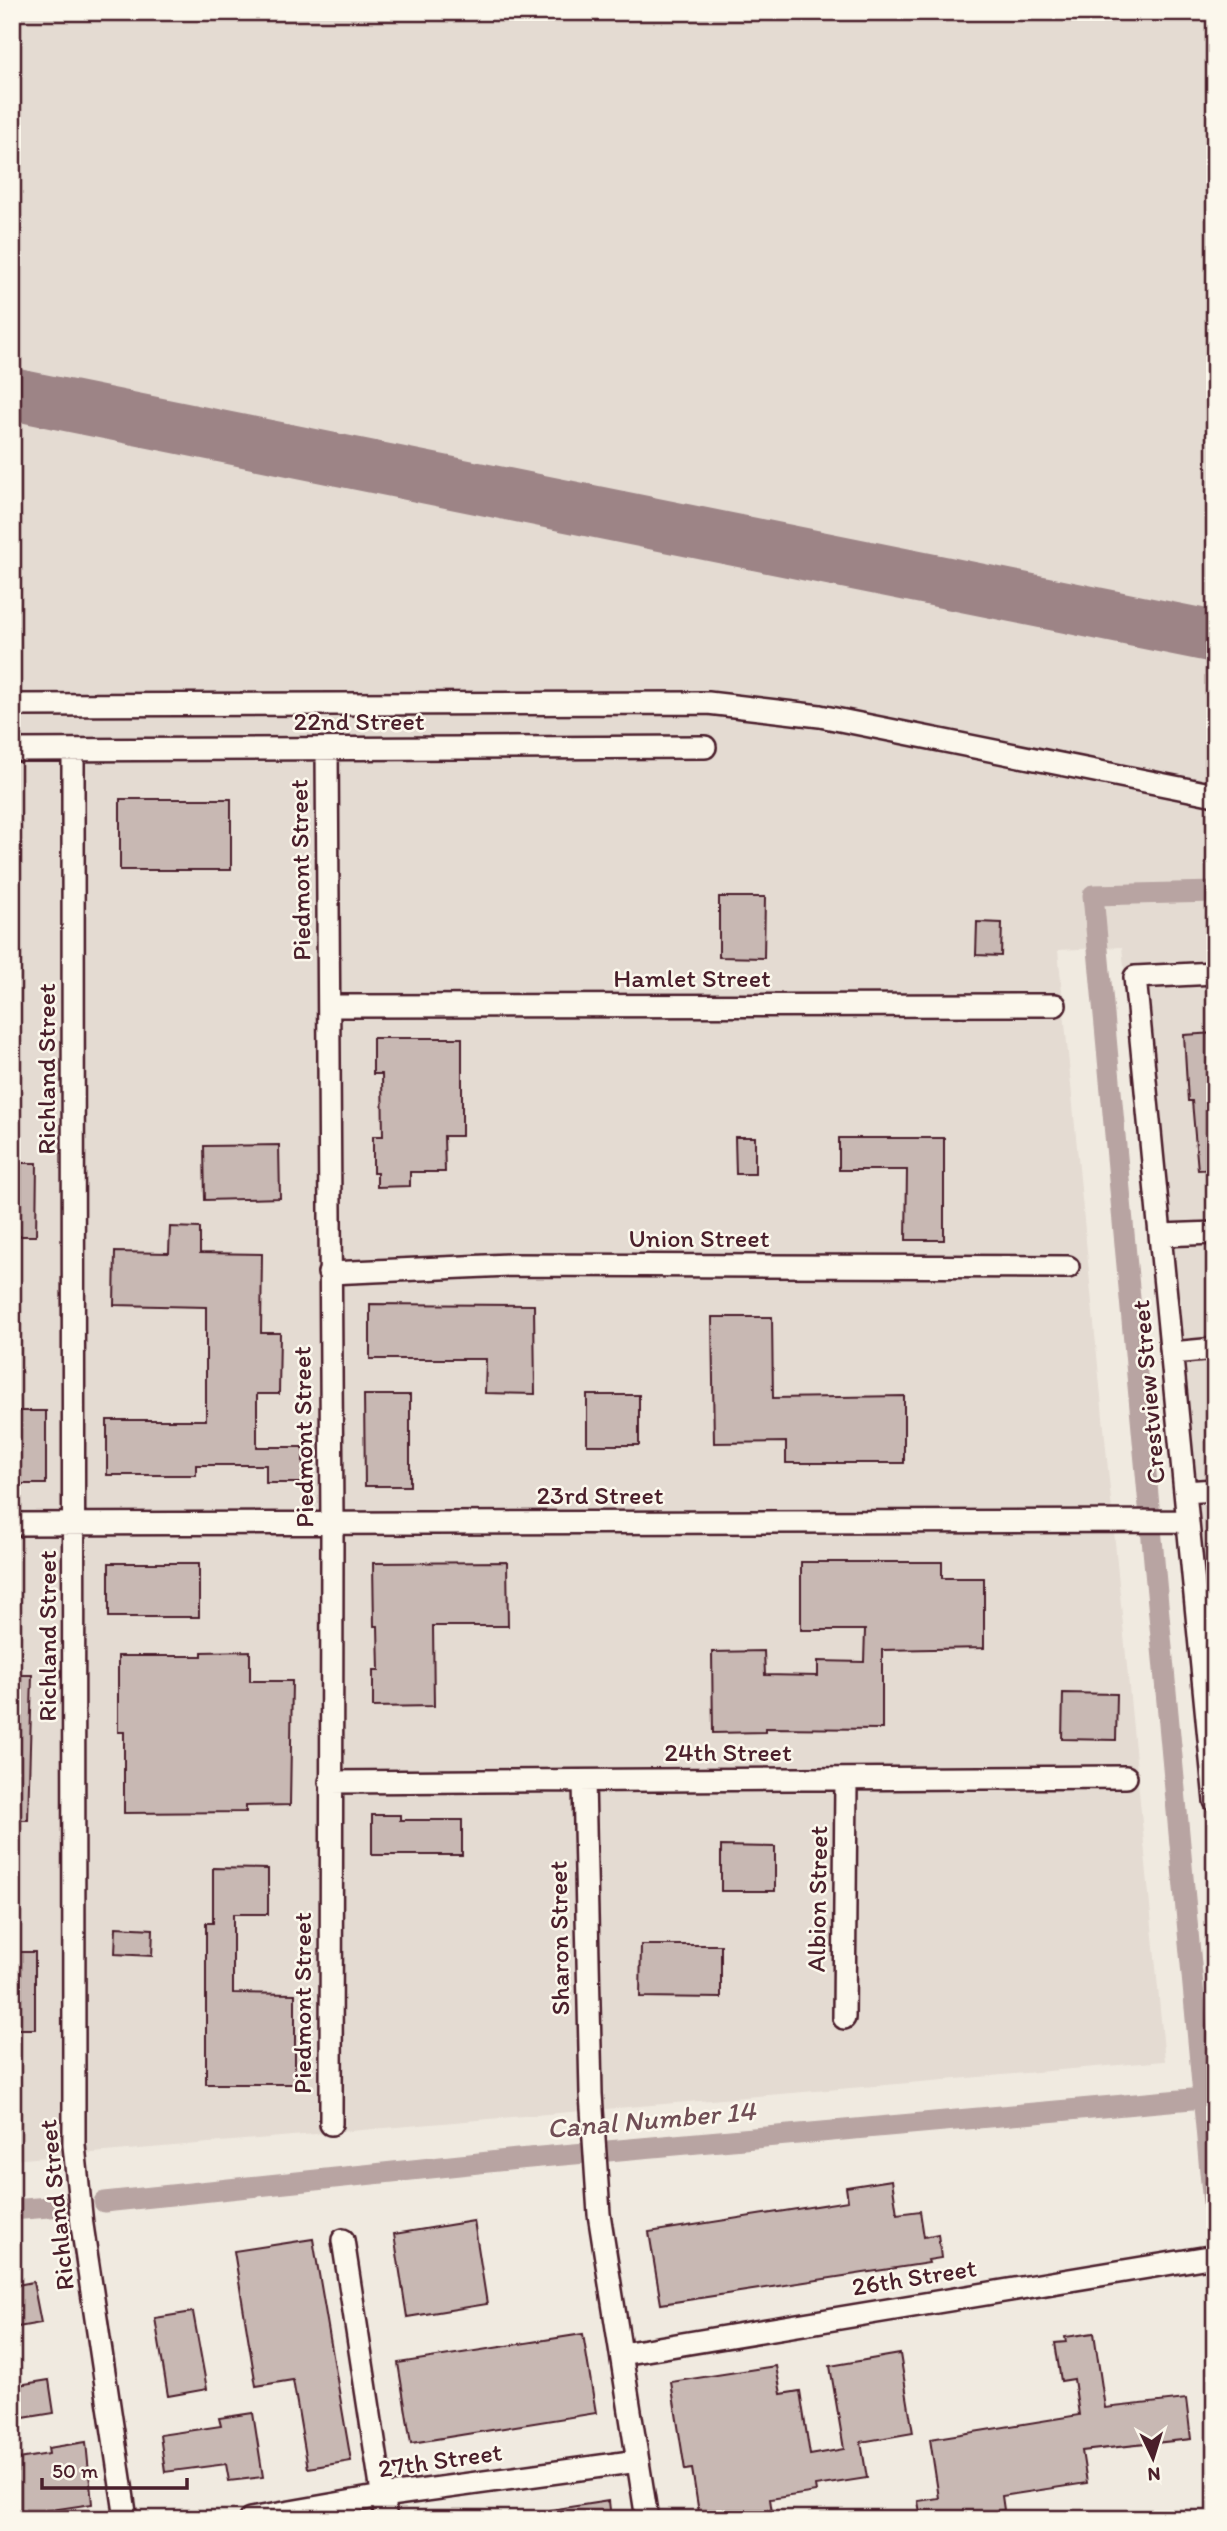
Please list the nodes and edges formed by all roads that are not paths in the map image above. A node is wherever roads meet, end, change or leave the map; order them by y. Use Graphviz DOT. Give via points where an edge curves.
graph roads {
  1 [pos="12,705"];
  2 [pos="705,747"];
  3 [pos="327,749"];
  4 [pos="12,750"];
  5 [pos="73,750"];
  6 [pos="1215,795"];
  7 [pos="1215,973"];
  8 [pos="1055,1005"];
  9 [pos="330,1006"];
  10 [pos="1215,1233"];
  11 [pos="1161,1235"];
  12 [pos="1068,1267"];
  13 [pos="329,1273"];
  14 [pos="1215,1349"];
  15 [pos="1172,1353"];
  16 [pos="1215,1490"];
  17 [pos="1185,1492"];
  18 [pos="1178,1521"];
  19 [pos="12,1524"];
  20 [pos="75,1524"];
  21 [pos="332,1524"];
  22 [pos="1212,1749"];
  23 [pos="1126,1777"];
  24 [pos="846,1780"];
  25 [pos="584,1781"];
  26 [pos="330,1782"];
  27 [pos="1215,1801"];
  28 [pos="844,2018"];
  29 [pos="331,2124"];
  30 [pos="343,2240"];
  31 [pos="1215,2256"];
  32 [pos="622,2354"];
  33 [pos="638,2461"];
  34 [pos="382,2496"];
  35 [pos="126,2519"];
  36 [pos="250,2519"];
  37 [pos="386,2519"];
  38 [pos="647,2519"];
  1 -- 6 [label="street" via="708,702 820,716"];
  2 -- 3 [label="street, 22nd Street"];
  3 -- 5 [label="street, 22nd Street"];
  3 -- 9 [label="street, Piedmont Street"];
  4 -- 5 [label="street, 22nd Street"];
  5 -- 20 [label="street, Richland Street"];
  7 -- 11 [label="street, Crestview Street" via="1135,977"];
  8 -- 9 [label="street, Hamlet Street"];
  9 -- 13 [label="street, Piedmont Street"];
  10 -- 11 [label="street"];
  11 -- 15 [label="street, Crestview Street"];
  12 -- 13 [label="street, Union Street" via="509,1265"];
  13 -- 21 [label="street, Piedmont Street"];
  14 -- 15 [label="street"];
  15 -- 17 [label="street, Crestview Street"];
  16 -- 17 [label="street"];
  17 -- 18 [label="street, Crestview Street"];
  18 -- 21 [label="street, 23rd Street"];
  18 -- 22 [label="street, Crestview Street"];
  19 -- 20 [label="street, 23rd Street"];
  20 -- 21 [label="street, 23rd Street"];
  20 -- 35 [label="street, Richland Street" via="74,2146"];
  21 -- 26 [label="street, Piedmont Street"];
  22 -- 27 [label="street, Crestview Street"];
  23 -- 24 [label="street, 24th Street"];
  24 -- 25 [label="street, 24th Street"];
  24 -- 28 [label="street, Albion Street"];
  25 -- 26 [label="street, 24th Street"];
  25 -- 32 [label="street, Sharon Street" via="596,2174"];
  26 -- 29 [label="street, Piedmont Street"];
  30 -- 34 [label="street"];
  31 -- 32 [label="street, 26th Street"];
  32 -- 33 [label="street"];
  33 -- 34 [label="street, 27th Street"];
  33 -- 38 [label="street"];
  34 -- 36 [label="street, 27th Street"];
  34 -- 37 [label="street"];
}
